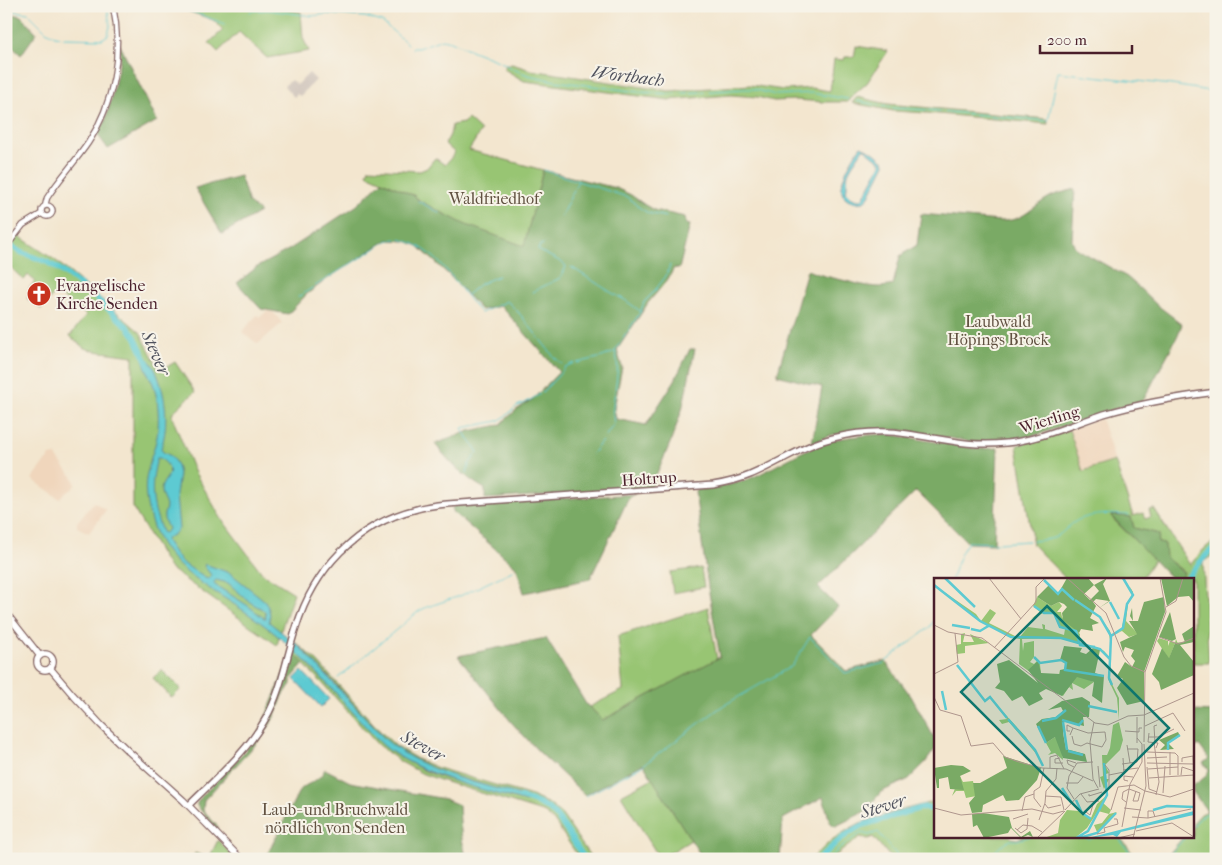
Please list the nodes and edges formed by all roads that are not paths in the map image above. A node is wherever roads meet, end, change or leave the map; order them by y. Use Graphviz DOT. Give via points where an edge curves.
graph roads {
  1 [pos="113,6"];
  2 [pos="46,206"];
  3 [pos="42,214"];
  4 [pos="6,247"];
  5 [pos="1216,392"];
  6 [pos="887,432"];
  7 [pos="6,614"];
  8 [pos="40,656"];
  9 [pos="50,668"];
  10 [pos="189,805"];
  11 [pos="241,859"];
  1 -- 2 [label="street" via="117,27 116,62 104,112 87,144 47,198"];
  2 -- 3 [label="street"];
  2 -- 3 [label="street" via="51,208 51,214 47,217"];
  3 -- 4 [label="street" via="23,225"];
  5 -- 6 [label="main road, Wierling" via="1144,404 1010,443 970,444"];
  6 -- 10 [label="main road, Holtrup" via="832,438 747,476 713,485 447,504 417,509 377,524 361,534 319,577 301,613 274,701 258,730"];
  7 -- 8 [label="main road"];
  8 -- 9 [label="main road" via="38,666"];
  8 -- 9 [label="main road" via="46,654 51,657 53,664"];
  9 -- 10 [label="main road" via="106,730"];
  10 -- 11 [label="main road"];
}
